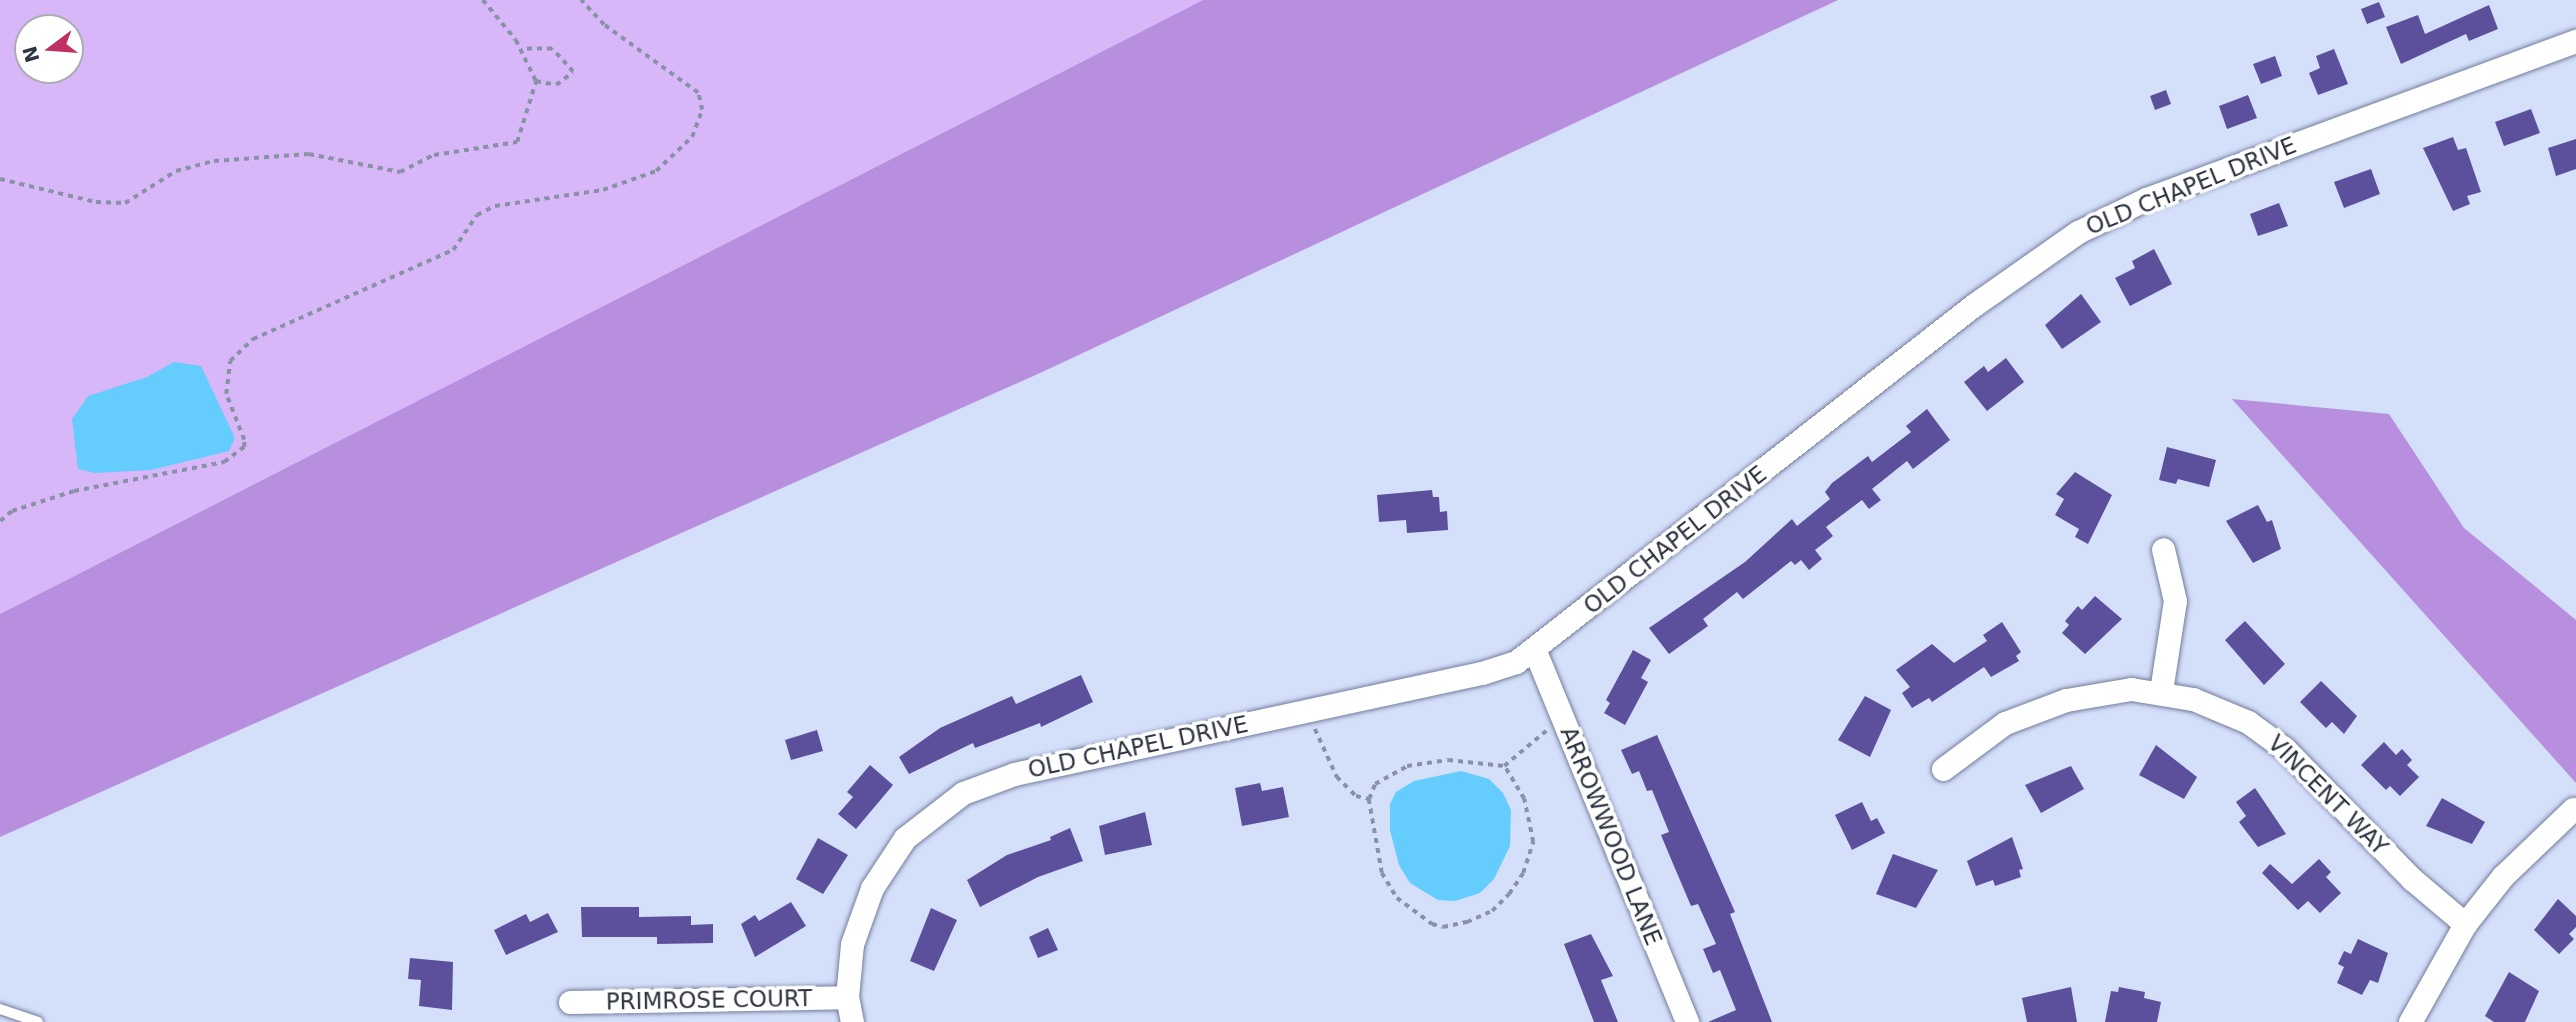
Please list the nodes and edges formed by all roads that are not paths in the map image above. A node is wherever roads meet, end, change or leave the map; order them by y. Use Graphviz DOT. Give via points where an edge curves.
graph roads {
  1 [pos="2576,41"];
  2 [pos="2163,549"];
  3 [pos="1535,651"];
  4 [pos="2161,691"];
  5 [pos="1943,769"];
  6 [pos="2574,810"];
  7 [pos="2465,923"];
  8 [pos="847,997"];
  9 [pos="570,1002"];
  10 [pos="0,1009"];
  11 [pos="38,1022"];
  12 [pos="852,1022"];
  13 [pos="1687,1022"];
  14 [pos="2410,1022"];
  1 -- 3 [label="street, OLD CHAPEL DRIVE" via="2146,199 2078,232 1974,305"];
  2 -- 4 [label="street" via="2175,601"];
  3 -- 8 [label="street, OLD CHAPEL DRIVE" via="1482,673 1014,774 944,805 905,838 872,888 852,944"];
  3 -- 13 [label="street, ARROWWOOD LANE"];
  4 -- 5 [label="street, VINCENT WAY" via="2102,692 2033,710 2005,723"];
  4 -- 7 [label="street, VINCENT WAY" via="2221,709 2264,731 2316,778 2412,879"];
  6 -- 7 [label="street" via="2503,876"];
  7 -- 14 [label="street"];
  8 -- 9 [label="street, PRIMROSE COURT"];
  8 -- 12 [label="street, OLD CHAPEL DRIVE"];
  10 -- 11 [label="lane"];
}
